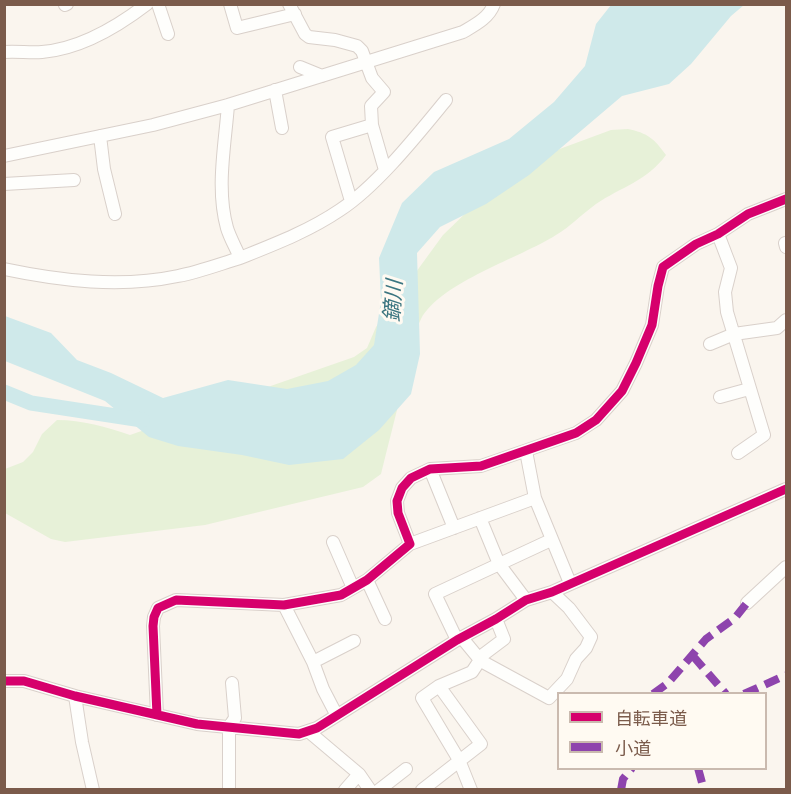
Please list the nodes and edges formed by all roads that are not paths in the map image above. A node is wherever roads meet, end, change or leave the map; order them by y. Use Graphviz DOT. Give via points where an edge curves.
graph roads {
  1 [pos="147,4"];
  2 [pos="158,4"];
  3 [pos="230,4"];
  4 [pos="494,4"];
  5 [pos="292,10"];
  6 [pos="168,34"];
  7 [pos="7,52"];
  8 [pos="366,62"];
  9 [pos="300,67"];
  10 [pos="322,76"];
  11 [pos="275,90"];
  12 [pos="446,100"];
  13 [pos="228,105"];
  14 [pos="372,125"];
  15 [pos="282,128"];
  16 [pos="100,136"];
  17 [pos="4,156"];
  18 [pos="385,170"];
  19 [pos="74,180"];
  20 [pos="4,184"];
  21 [pos="786,199"];
  22 [pos="351,201"];
  23 [pos="116,214"];
  24 [pos="718,234"];
  25 [pos="240,258"];
  26 [pos="4,269"];
  27 [pos="786,320"];
  28 [pos="734,334"];
  29 [pos="710,344"];
  30 [pos="749,389"];
  31 [pos="720,397"];
  32 [pos="526,452"];
  33 [pos="738,453"];
  34 [pos="430,469"];
  35 [pos="786,489"];
  36 [pos="535,498"];
  37 [pos="480,518"];
  38 [pos="454,528"];
  39 [pos="551,540"];
  40 [pos="333,542"];
  41 [pos="410,544"];
  42 [pos="499,564"];
  43 [pos="786,567"];
  44 [pos="367,580"];
  45 [pos="570,583"];
  46 [pos="353,588"];
  47 [pos="552,592"];
  48 [pos="526,600"];
  49 [pos="747,603"];
  50 [pos="284,605"];
  51 [pos="386,619"];
  52 [pos="496,619"];
  53 [pos="459,639"];
  54 [pos="354,641"];
  55 [pos="481,661"];
  56 [pos="313,662"];
  57 [pos="4,681"];
  58 [pos="232,683"];
  59 [pos="439,686"];
  60 [pos="75,696"];
  61 [pos="336,714"];
  62 [pos="157,716"];
  63 [pos="229,727"];
  64 [pos="308,731"];
  65 [pos="459,760"];
  66 [pos="406,769"];
  67 [pos="359,774"];
  68 [pos="93,789"];
  69 [pos="229,789"];
  70 [pos="345,789"];
  71 [pos="370,789"];
  72 [pos="379,789"];
  73 [pos="422,789"];
  74 [pos="471,789"];
  1 -- 7 [label="street" via="85,42 43,52"];
  2 -- 6 [label="street"];
  3 -- 5 [label="street" via="237,28"];
  4 -- 8 [label="street" via="491,12 463,32"];
  5 -- 8 [label="street" via="309,37 357,46"];
  8 -- 10 [label="street"];
  8 -- 14 [label="street" via="372,78 384,92 371,106"];
  9 -- 10 [label="street"];
  10 -- 11 [label="street"];
  11 -- 13 [label="street"];
  11 -- 15 [label="street"];
  12 -- 18 [label="street"];
  13 -- 16 [label="street"];
  13 -- 25 [label="street" via="223,206 227,229"];
  14 -- 18 [label="street"];
  14 -- 22 [label="street" via="332,137"];
  16 -- 17 [label="street"];
  16 -- 23 [label="street"];
  18 -- 22 [label="street"];
  19 -- 20 [label="street"];
  21 -- 24 [label="street" via="748,214"];
  22 -- 25 [label="street" via="312,228"];
  24 -- 28 [label="street" via="731,268 725,292"];
  24 -- 32 [label="street" via="663,267 651,325 622,391 610,407 576,433"];
  25 -- 26 [label="street" via="178,276 129,281 85,282"];
  27 -- 28 [label="street" via="777,328"];
  28 -- 29 [label="street"];
  28 -- 30 [label="street"];
  30 -- 31 [label="street"];
  30 -- 33 [label="street" via="764,435"];
  32 -- 34 [label="street" via="481,466"];
  32 -- 36 [label="street"];
  34 -- 38 [label="street"];
  34 -- 41 [label="street" via="411,478 397,501"];
  35 -- 45 [label="street"];
  36 -- 37 [label="street"];
  36 -- 39 [label="street"];
  37 -- 38 [label="street"];
  37 -- 42 [label="street"];
  38 -- 41 [label="street"];
  39 -- 42 [label="street"];
  39 -- 45 [label="street"];
  40 -- 46 [label="street"];
  41 -- 44 [label="street"];
  42 -- 48 [label="street"];
  42 -- 53 [label="street" via="435,594"];
  43 -- 49 [label="street"];
  44 -- 46 [label="street"];
  44 -- 51 [label="street"];
  45 -- 47 [label="street"];
  46 -- 50 [label="street" via="341,595"];
  47 -- 48 [label="street"];
  47 -- 55 [label="street" via="591,637 567,679 549,698"];
  48 -- 52 [label="street"];
  50 -- 56 [label="street"];
  50 -- 62 [label="street" via="176,600 158,608 153,626"];
  52 -- 53 [label="street"];
  52 -- 55 [label="street" via="504,639"];
  53 -- 55 [label="street"];
  53 -- 61 [label="street"];
  54 -- 56 [label="street"];
  55 -- 59 [label="street" via="472,672"];
  56 -- 61 [label="street"];
  57 -- 60 [label="street" via="24,681"];
  58 -- 63 [label="street" via="235,718"];
  59 -- 65 [label="street" via="422,698"];
  59 -- 65 [label="street" via="481,744"];
  60 -- 62 [label="street"];
  60 -- 68 [label="street"];
  61 -- 64 [label="street"];
  62 -- 63 [label="street"];
  63 -- 64 [label="street" via="299,734"];
  63 -- 69 [label="street"];
  64 -- 67 [label="street"];
  65 -- 73 [label="street"];
  65 -- 74 [label="street"];
  66 -- 72 [label="street"];
  67 -- 70 [label="street"];
  67 -- 71 [label="street"];
}
